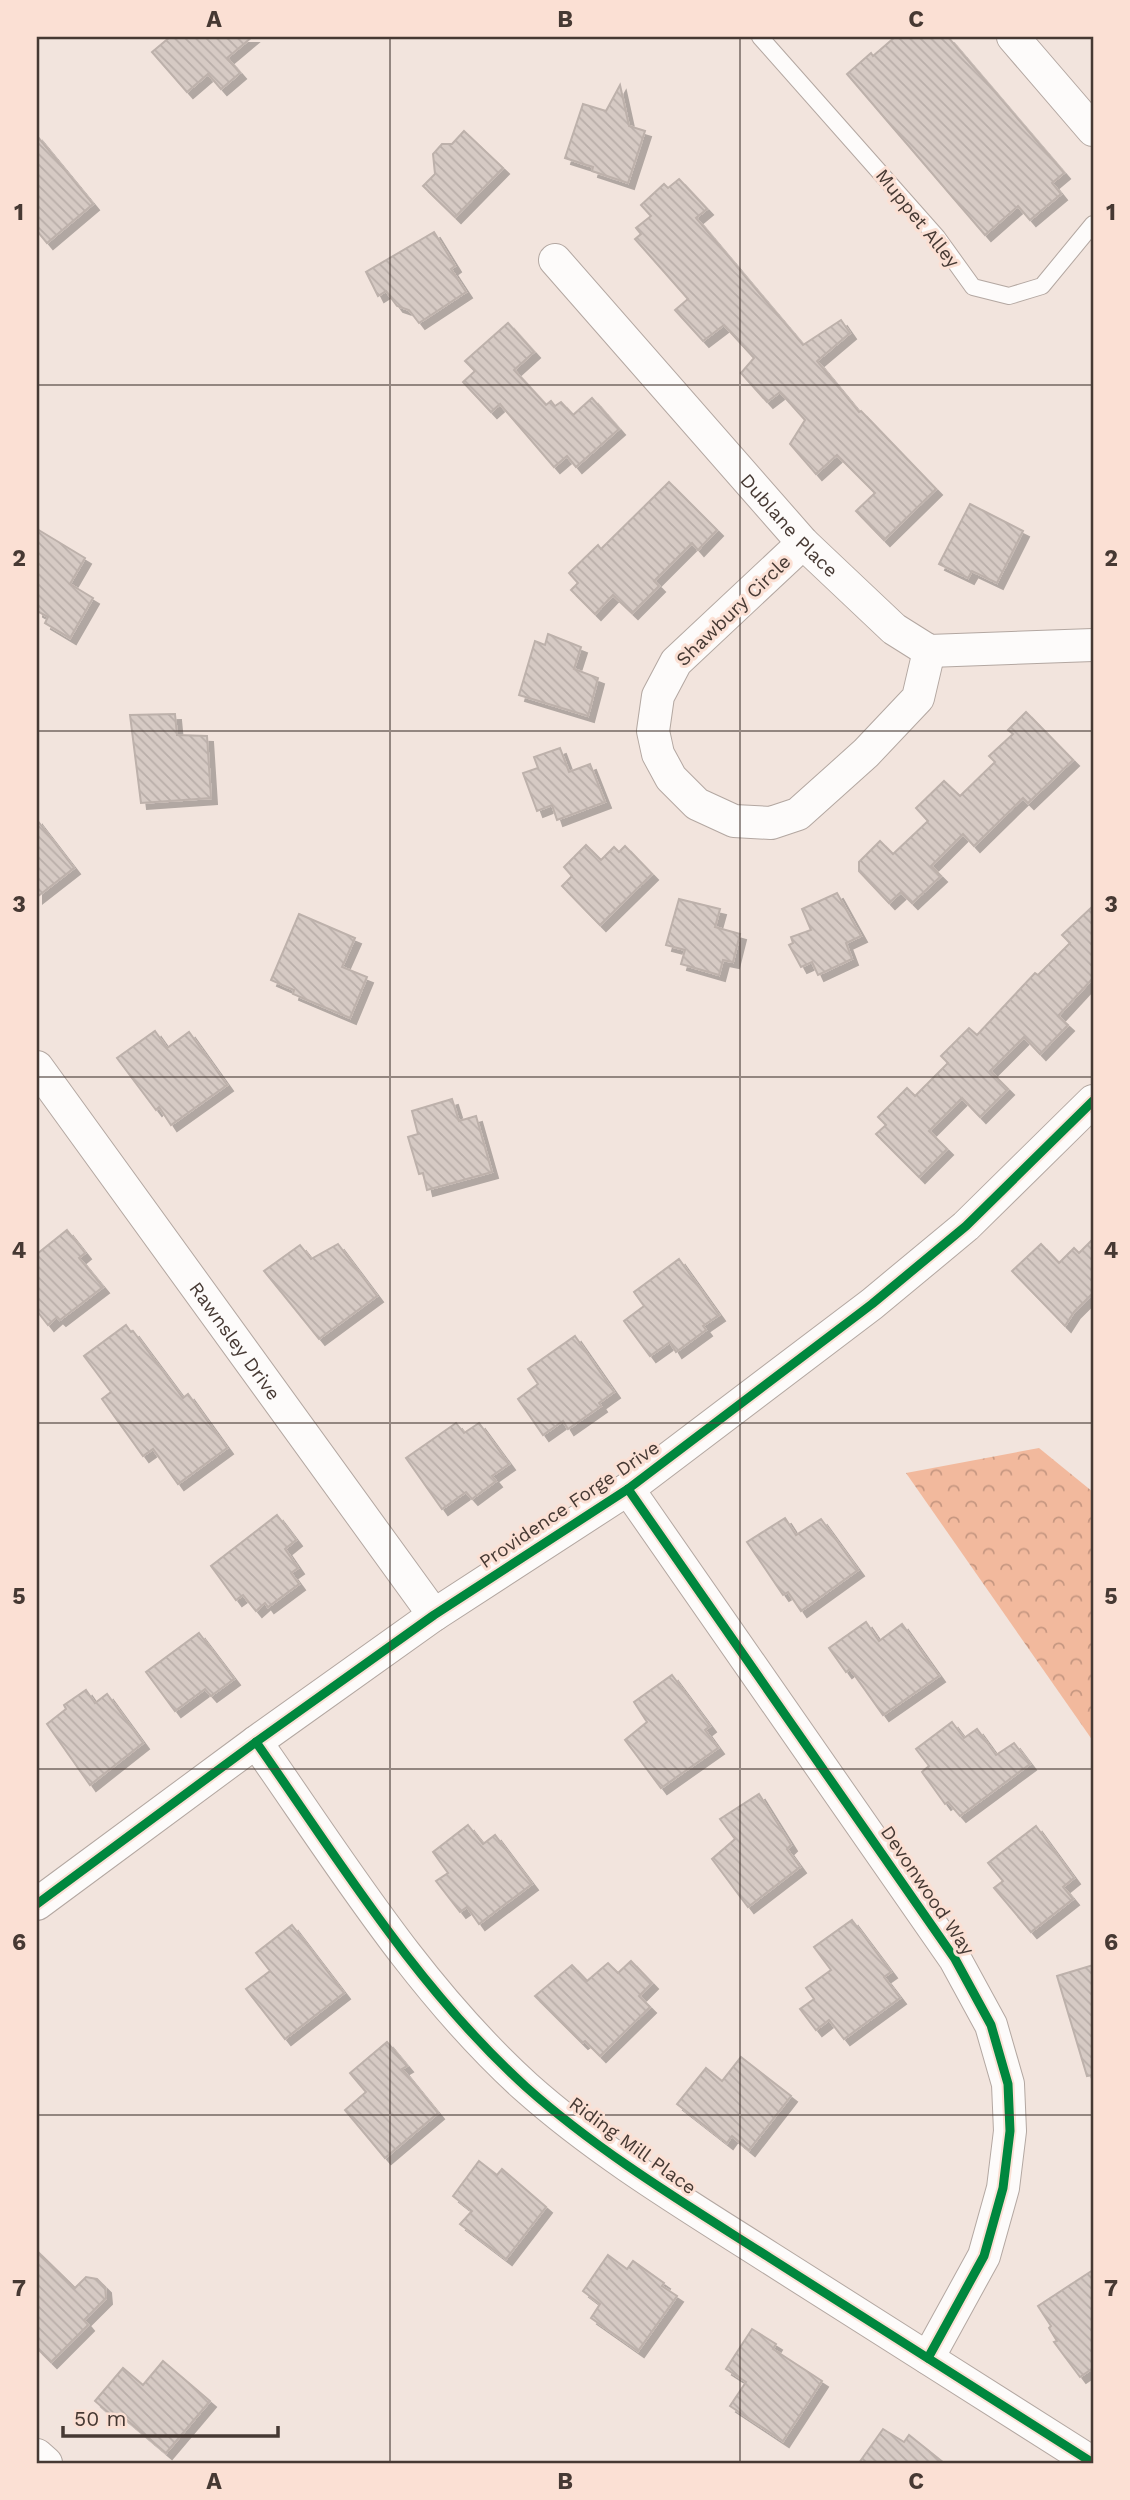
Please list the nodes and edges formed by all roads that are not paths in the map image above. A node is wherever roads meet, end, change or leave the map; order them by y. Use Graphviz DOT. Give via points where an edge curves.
graph roads {
  1 [pos="760,37"];
  2 [pos="1027,42"];
  3 [pos="1093,130"];
  4 [pos="1093,224"];
  5 [pos="555,260"];
  6 [pos="803,542"];
  7 [pos="1093,645"];
  8 [pos="929,651"];
  9 [pos="37,1067"];
  10 [pos="1093,1101"];
  11 [pos="628,1489"];
  12 [pos="434,1615"];
  13 [pos="256,1742"];
  14 [pos="37,1903"];
  15 [pos="928,2358"];
  16 [pos="37,2455"];
  17 [pos="46,2463"];
  18 [pos="1093,2463"];
  1 -- 4 [label="lane, Muppet Alley" via="937,237 973,287 1009,296 1042,286"];
  2 -- 3 [label="street"];
  5 -- 6 [label="street, Dublane Place"];
  6 -- 8 [label="street, Dublane Place" via="894,629"];
  6 -- 8 [label="street, Shawbury Circle" via="676,662 657,696 653,731 658,754 671,778 697,804 734,821 771,822 798,814 918,698"];
  7 -- 8 [label="street"];
  9 -- 12 [label="street, Rawnsley Drive"];
  10 -- 11 [label="street, Providence Forge Drive" via="966,1226 872,1304"];
  11 -- 12 [label="street, Providence Forge Drive"];
  11 -- 15 [label="street, Devonwood Way" via="955,1959 991,2025 1009,2084 1010,2131 1003,2188 984,2256"];
  12 -- 13 [label="street, Providence Forge Drive"];
  13 -- 14 [label="street, Providence Forge Drive"];
  13 -- 15 [label="street, Riding Mill Place" via="401,1950 454,2015 526,2087 591,2140 675,2197"];
  15 -- 18 [label="street, Riding Mill Place"];
  16 -- 17 [label="street"];
}
